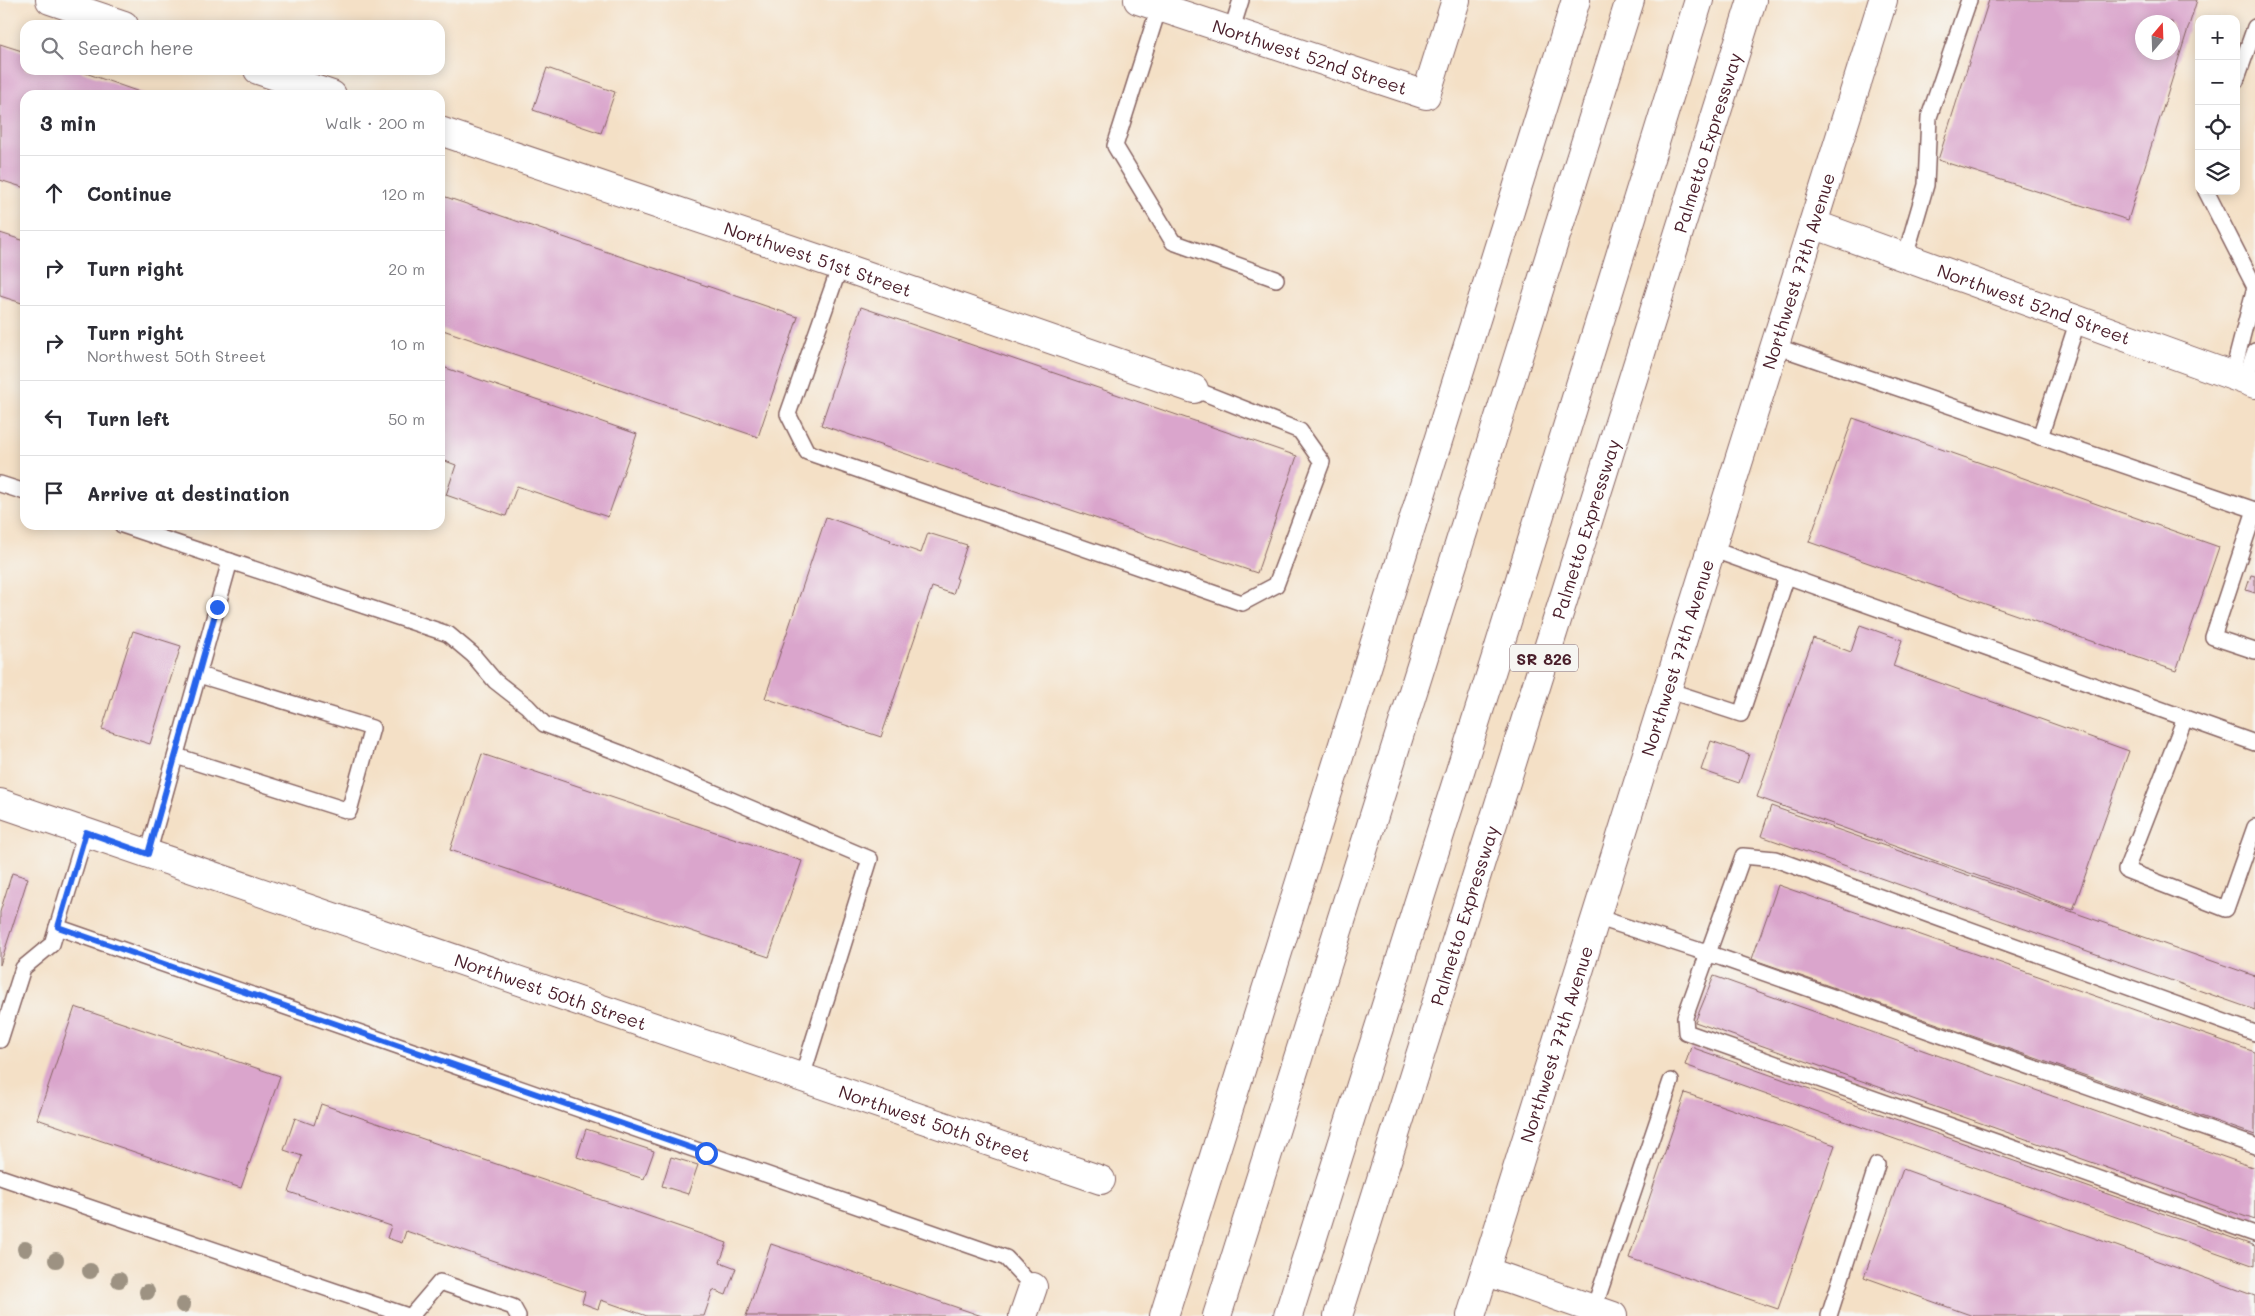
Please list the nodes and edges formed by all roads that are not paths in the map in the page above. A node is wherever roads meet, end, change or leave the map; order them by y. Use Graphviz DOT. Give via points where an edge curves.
graph roads {
  1 [pos="50,0"];
  2 [pos="1241,0"];
  3 [pos="1456,0"];
  4 [pos="1576,0"];
  5 [pos="1630,0"];
  6 [pos="1699,0"];
  7 [pos="1752,0"];
  8 [pos="1883,0"];
  9 [pos="1969,0"];
  10 [pos="1148,3"];
  11 [pos="109,20"];
  12 [pos="2255,27"];
  13 [pos="1232,30"];
  14 [pos="2240,70"];
  15 [pos="273,75"];
  16 [pos="317,90"];
  17 [pos="445,133"];
  18 [pos="2208,195"];
  19 [pos="1813,224"];
  20 [pos="1905,257"];
  21 [pos="840,266"];
  22 [pos="1276,279"];
  23 [pos="2078,320"];
  24 [pos="1775,346"];
  25 [pos="2255,351"];
  26 [pos="2244,380"];
  27 [pos="1194,388"];
  28 [pos="2040,437"];
  29 [pos="0,484"];
  30 [pos="20,490"];
  31 [pos="2255,510"];
  32 [pos="137,530"];
  33 [pos="1711,549"];
  34 [pos="230,561"];
  35 [pos="1787,576"];
  36 [pos="2255,651"];
  37 [pos="199,675"];
  38 [pos="1668,690"];
  39 [pos="2185,718"];
  40 [pos="2255,743"];
  41 [pos="176,756"];
  42 [pos="0,803"];
  43 [pos="2255,827"];
  44 [pos="86,832"];
  45 [pos="148,854"];
  46 [pos="1596,917"];
  47 [pos="58,927"];
  48 [pos="1710,954"];
  49 [pos="2255,1033"];
  50 [pos="0,1040"];
  51 [pos="802,1077"];
  52 [pos="1671,1081"];
  53 [pos="2255,1146"];
  54 [pos="1877,1165"];
  55 [pos="0,1177"];
  56 [pos="1101,1180"];
  57 [pos="2255,1234"];
  58 [pos="1485,1271"];
  59 [pos="1033,1287"];
  60 [pos="1599,1314"];
  61 [pos="409,1316"];
  62 [pos="518,1316"];
  63 [pos="1023,1316"];
  64 [pos="1164,1316"];
  65 [pos="1217,1316"];
  66 [pos="1288,1316"];
  67 [pos="1338,1316"];
  68 [pos="1471,1316"];
  69 [pos="1829,1316"];
  1 -- 11 [label="main road"];
  2 -- 13 [label="lane"];
  3 -- 13 [label="main road, Northwest 52nd Street" via="1426,95"];
  4 -- 64 [label="main road"];
  5 -- 65 [label="main road"];
  6 -- 66 [label="main road"];
  7 -- 67 [label="main road, Palmetto Expressway / SR 826"];
  8 -- 19 [label="main road, Northwest 77th Avenue"];
  9 -- 20 [label="lane" via="1929,116 1926,185"];
  10 -- 13 [label="main road, Northwest 52nd Street"];
  10 -- 22 [label="lane" via="1116,146 1173,242"];
  12 -- 14 [label="lane"];
  15 -- 16 [label="main road"];
  17 -- 21 [label="main road, Northwest 51st Street"];
  18 -- 26 [label="lane" via="2254,287"];
  19 -- 20 [label="main road, Northwest 52nd Street"];
  19 -- 24 [label="main road, Northwest 77th Avenue"];
  20 -- 23 [label="main road, Northwest 52nd Street"];
  21 -- 27 [label="main road, Northwest 51st Street"];
  21 -- 27 [label="lane" via="788,414 807,452 1242,603 1276,585 1322,462 1300,431"];
  23 -- 26 [label="main road, Northwest 52nd Street"];
  23 -- 28 [label="lane"];
  24 -- 28 [label="lane"];
  24 -- 33 [label="main road, Northwest 77th Avenue"];
  25 -- 26 [label="lane"];
  28 -- 31 [label="lane"];
  29 -- 30 [label="lane"];
  31 -- 36 [label="lane" via="2213,637"];
  32 -- 34 [label="lane"];
  33 -- 35 [label="lane"];
  33 -- 38 [label="main road, Northwest 77th Avenue"];
  34 -- 37 [label="lane"];
  34 -- 51 [label="lane" via="448,634 544,724 623,754 870,859"];
  35 -- 38 [label="lane" via="1741,714"];
  35 -- 39 [label="lane"];
  37 -- 41 [label="lane"];
  37 -- 41 [label="lane" via="372,728 349,811"];
  38 -- 46 [label="main road, Northwest 77th Avenue"];
  39 -- 40 [label="lane"];
  39 -- 43 [label="lane" via="2126,870 2226,909"];
  41 -- 45 [label="lane"];
  42 -- 44 [label="main road, Northwest 50th Street"];
  44 -- 45 [label="main road, Northwest 50th Street"];
  44 -- 47 [label="lane"];
  45 -- 51 [label="main road, Northwest 50th Street"];
  46 -- 48 [label="lane"];
  46 -- 58 [label="main road, Northwest 77th Avenue"];
  47 -- 50 [label="lane" via="52,944 23,968"];
  47 -- 59 [label="lane" via="1006,1258"];
  48 -- 49 [label="lane" via="1743,856 1775,859"];
  48 -- 53 [label="lane"];
  48 -- 57 [label="lane" via="1685,1017 1686,1032"];
  51 -- 56 [label="main road, Northwest 50th Street"];
  52 -- 60 [label="lane"];
  54 -- 69 [label="lane"];
  55 -- 61 [label="lane"];
  58 -- 60 [label="main road"];
  58 -- 68 [label="main road, Northwest 77th Avenue"];
  59 -- 63 [label="main road"];
  61 -- 62 [label="lane" via="440,1282 514,1307"];
}
